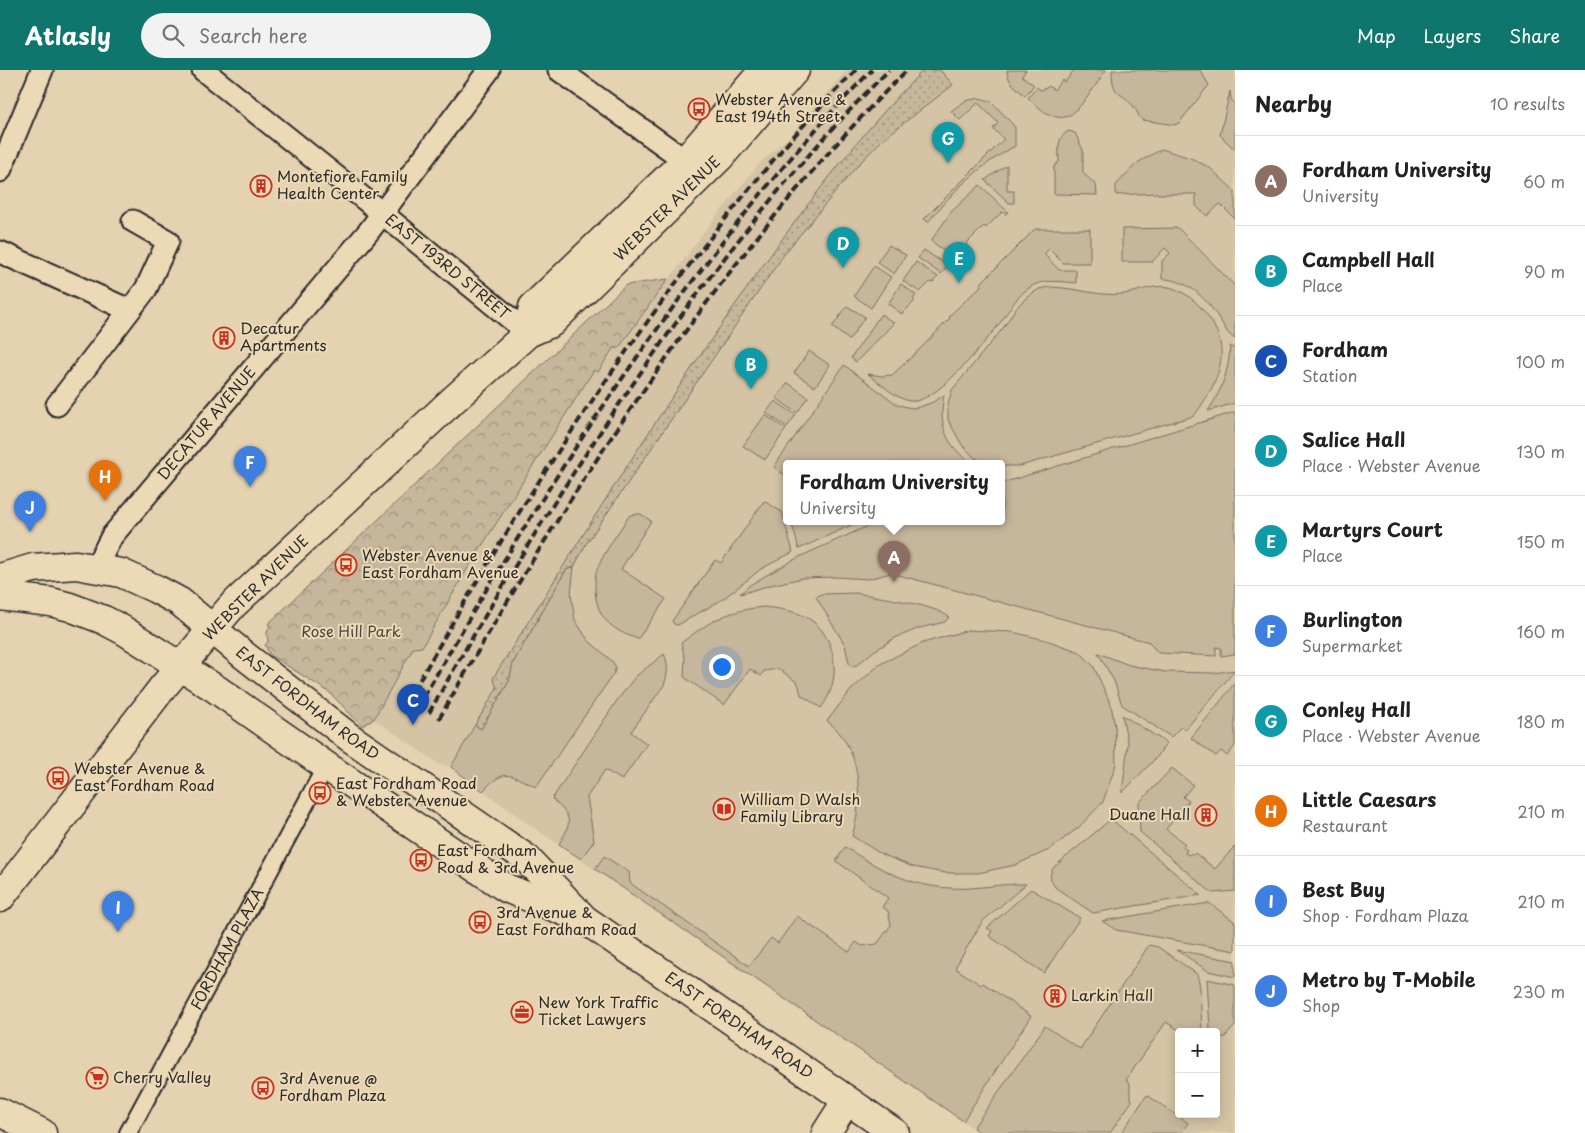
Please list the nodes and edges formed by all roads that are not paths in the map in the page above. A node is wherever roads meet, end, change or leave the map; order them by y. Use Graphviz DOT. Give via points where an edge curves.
graph roads {
  1 [pos="42,70"];
  2 [pos="202,70"];
  3 [pos="489,70"];
  4 [pos="559,70"];
  5 [pos="764,70"];
  6 [pos="796,70"];
  7 [pos="694,167"];
  8 [pos="0,170"];
  9 [pos="383,214"];
  10 [pos="133,221"];
  11 [pos="0,252"];
  12 [pos="129,310"];
  13 [pos="528,333"];
  14 [pos="57,405"];
  15 [pos="96,567"];
  16 [pos="0,578"];
  17 [pos="0,596"];
  18 [pos="213,628"];
  19 [pos="180,666"];
  20 [pos="326,766"];
  21 [pos="0,898"];
  22 [pos="584,919"];
  23 [pos="847,1100"];
  24 [pos="0,1112"];
  25 [pos="42,1133"];
  26 [pos="128,1133"];
  27 [pos="826,1133"];
  28 [pos="895,1133"];
  1 -- 8 [label="street"];
  2 -- 9 [label="street, EAST 193RD STREET"];
  3 -- 9 [label="street, DECATUR AVENUE"];
  4 -- 7 [label="street"];
  5 -- 7 [label="main road, WEBSTER AVENUE"];
  6 -- 7 [label="main road, WEBSTER AVENUE" via="736,138"];
  7 -- 13 [label="main road, WEBSTER AVENUE" via="551,322"];
  9 -- 13 [label="street, EAST 193RD STREET"];
  9 -- 15 [label="street, DECATUR AVENUE" via="112,536"];
  10 -- 12 [label="street" via="168,241 146,289"];
  11 -- 12 [label="street"];
  12 -- 14 [label="street"];
  13 -- 18 [label="main road, WEBSTER AVENUE"];
  15 -- 16 [label="main road, EAST FORDHAM ROAD" via="57,565"];
  15 -- 18 [label="main road, EAST FORDHAM ROAD" via="121,573 156,589 180,602"];
  17 -- 19 [label="main road, EAST FORDHAM ROAD" via="51,602 87,613 123,630"];
  18 -- 19 [label="main road, WEBSTER AVENUE"];
  18 -- 22 [label="main road, EAST FORDHAM ROAD" via="349,737 526,858"];
  19 -- 20 [label="main road, EAST FORDHAM ROAD"];
  19 -- 21 [label="main road, WEBSTER AVENUE"];
  20 -- 22 [label="main road, EAST FORDHAM ROAD" via="506,888"];
  20 -- 26 [label="street, FORDHAM PLAZA"];
  22 -- 23 [label="main road, EAST FORDHAM ROAD"];
  23 -- 27 [label="main road"];
  23 -- 28 [label="main road, EAST FORDHAM ROAD"];
  24 -- 25 [label="main road"];
}
